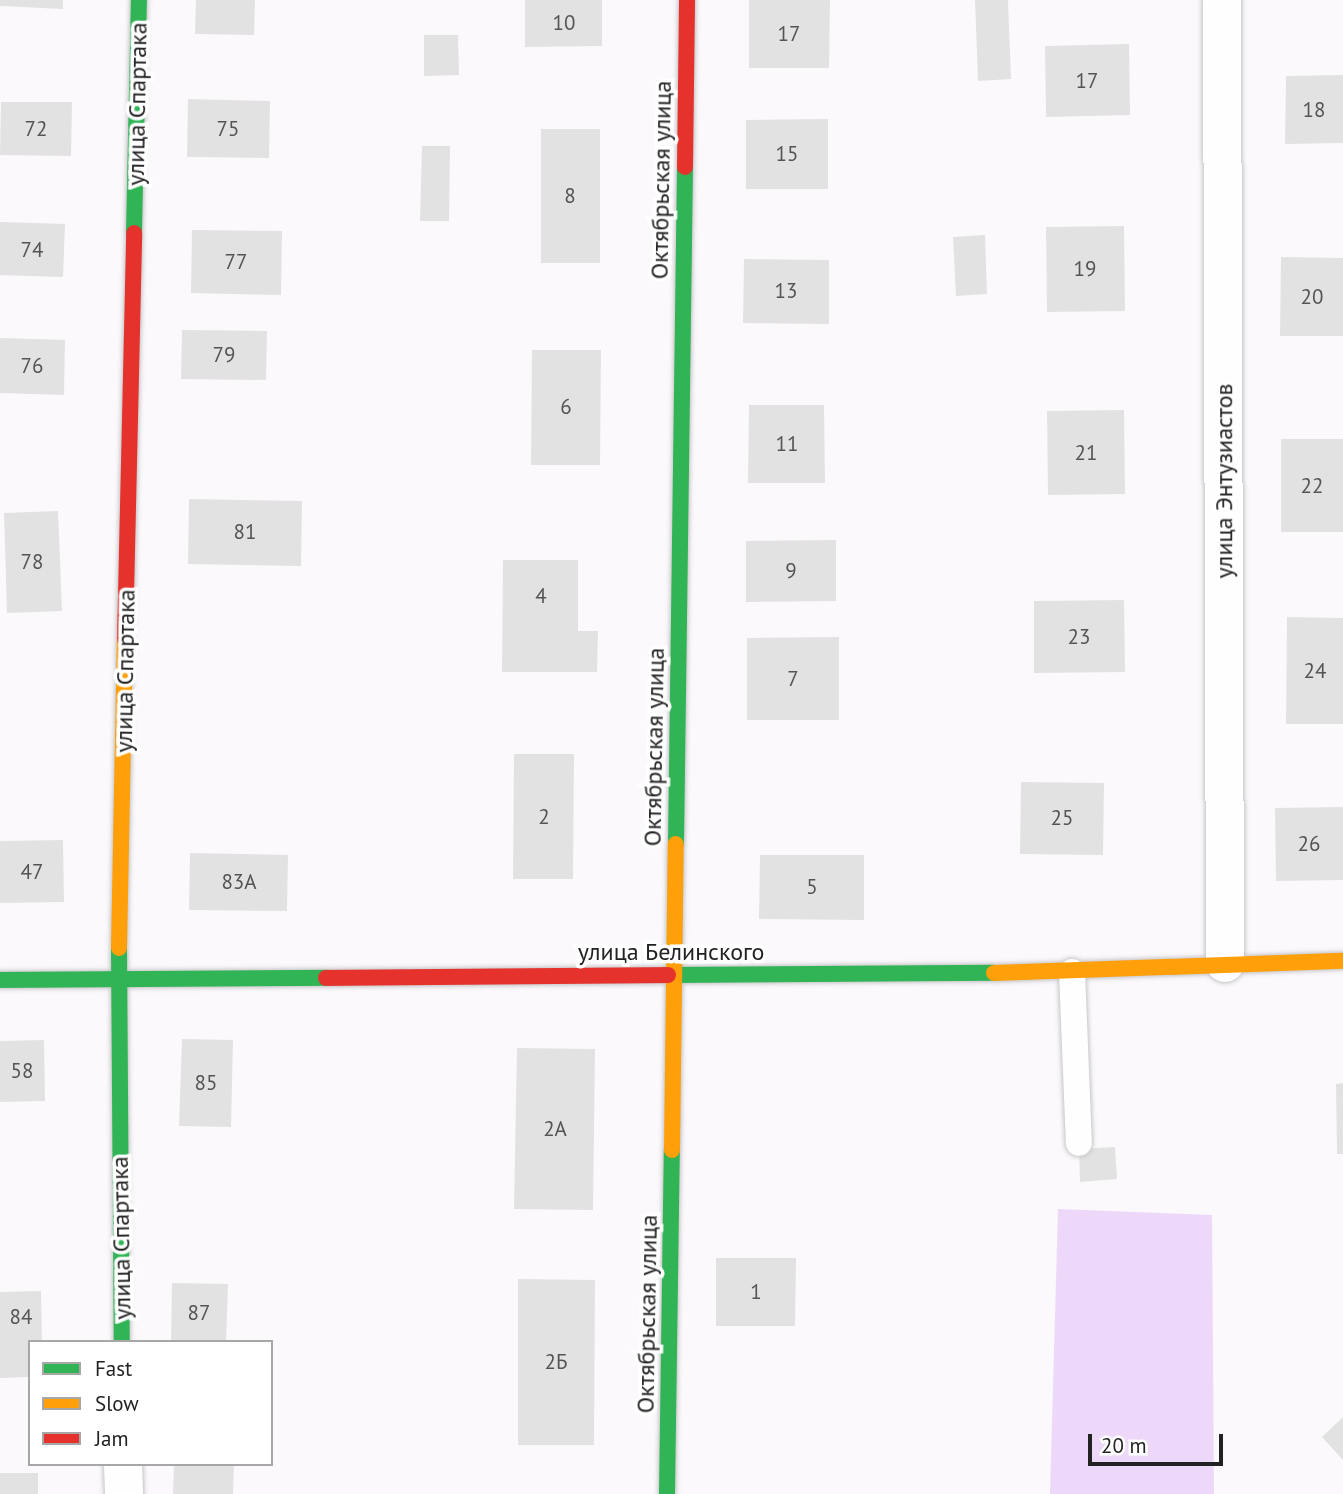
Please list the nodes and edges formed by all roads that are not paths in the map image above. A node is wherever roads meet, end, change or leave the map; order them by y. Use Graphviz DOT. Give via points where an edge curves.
graph roads {
  1 [pos="139,0"];
  2 [pos="687,0"];
  3 [pos="1222,0"];
  4 [pos="1343,961"];
  5 [pos="1225,963"];
  6 [pos="1072,972"];
  7 [pos="674,975"];
  8 [pos="118,979"];
  9 [pos="0,980"];
  10 [pos="1079,1143"];
  11 [pos="122,1340"];
  12 [pos="123,1466"];
  13 [pos="124,1494"];
  14 [pos="667,1494"];
  1 -- 8 [label="street, улица Спартака"];
  2 -- 7 [label="street, Октябрьская улица"];
  3 -- 5 [label="street, улица Энтузиастов"];
  4 -- 5 [label="street, улица Белинского"];
  5 -- 6 [label="street, улица Белинского"];
  6 -- 7 [label="street, улица Белинского"];
  6 -- 10 [label="lane"];
  7 -- 8 [label="street, улица Белинского"];
  7 -- 14 [label="street, Октябрьская улица"];
  8 -- 9 [label="street, улица Белинского"];
  8 -- 11 [label="street, улица Спартака"];
  12 -- 13 [label="street"];
}
